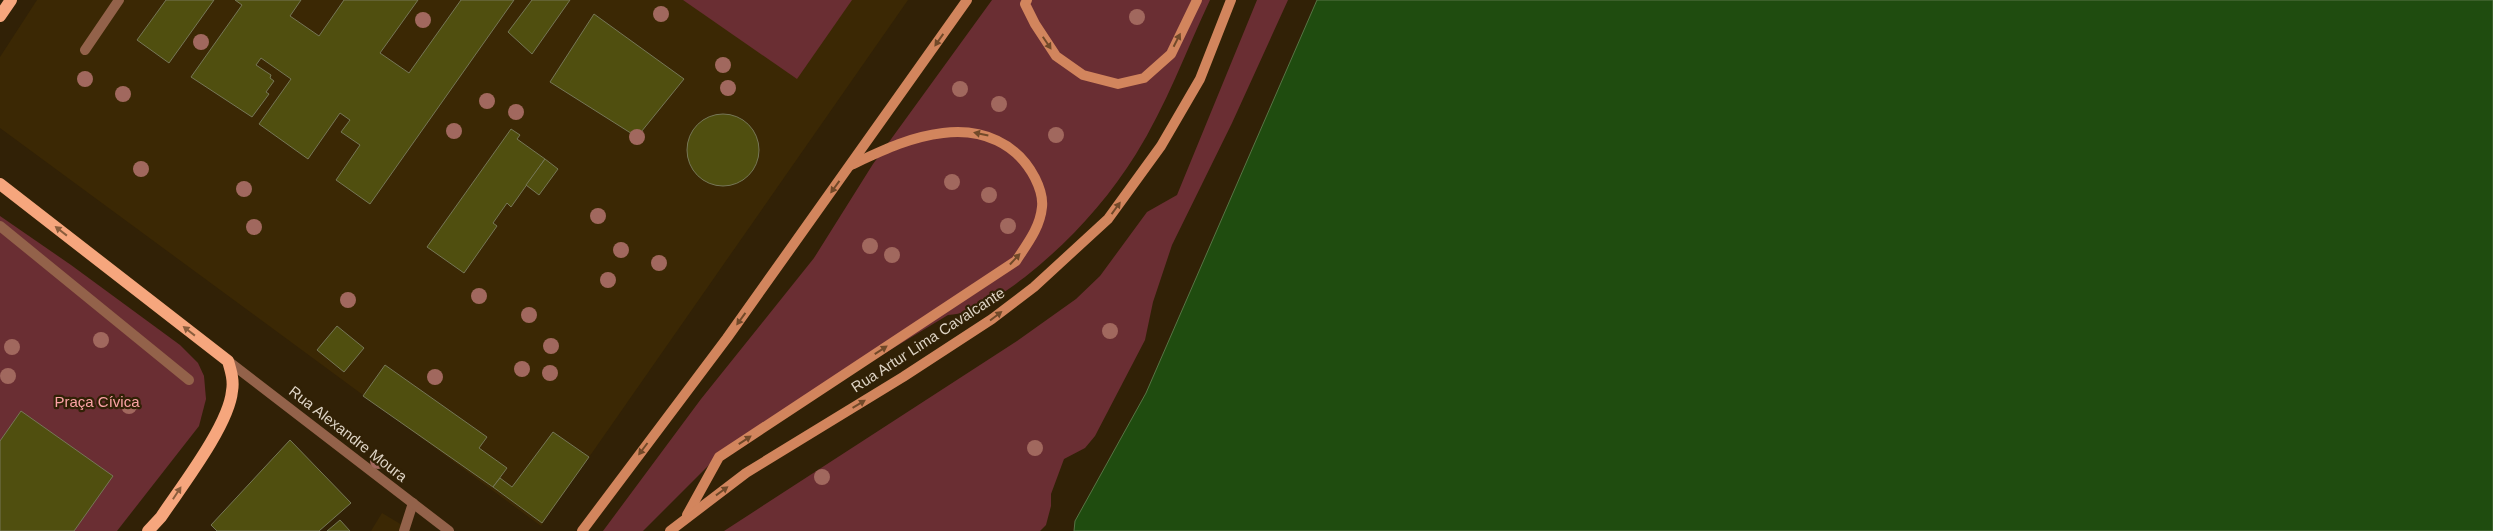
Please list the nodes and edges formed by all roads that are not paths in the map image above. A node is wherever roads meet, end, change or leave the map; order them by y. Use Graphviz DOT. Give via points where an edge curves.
graph roads {
  1 [pos="11,0"];
  2 [pos="119,0"];
  3 [pos="967,0"];
  4 [pos="1027,0"];
  5 [pos="1197,0"];
  6 [pos="1231,0"];
  7 [pos="0,16"];
  8 [pos="85,50"];
  9 [pos="851,165"];
  10 [pos="0,184"];
  11 [pos="0,226"];
  12 [pos="228,361"];
  13 [pos="190,380"];
  14 [pos="413,504"];
  15 [pos="685,518"];
  16 [pos="148,531"];
  17 [pos="404,531"];
  18 [pos="449,531"];
  19 [pos="582,531"];
  20 [pos="670,531"];
  1 -- 7 [label="main road"];
  2 -- 8 [label="street"];
  3 -- 9 [label="main road, one-way"];
  4 -- 5 [label="main road, one-way" via="1035,24 1056,56 1083,76 1118,84 1144,78 1170,54"];
  15 -- 6 [label="main road, Rua Artur Lima Cavalcante, one-way" via="746,473 903,378 992,319 1034,287 1108,219 1161,146 1200,80"];
  15 -- 9 [label="main road, one-way" via="719,457 1016,261 1039,225 1043,205 1030,168 1016,151 991,136 944,132 906,139"];
  9 -- 19 [label="main road, one-way" via="727,338"];
  12 -- 10 [label="main road, one-way"];
  11 -- 13 [label="street"];
  12 -- 14 [label="street, Rua Alexandre Moura"];
  16 -- 12 [label="main road, one-way" via="161,517 225,418 232,391"];
  14 -- 17 [label="street"];
  14 -- 18 [label="street, Rua Alexandre Moura"];
  15 -- 20 [label="main road, Rua Artur Lima Cavalcante"];
}
